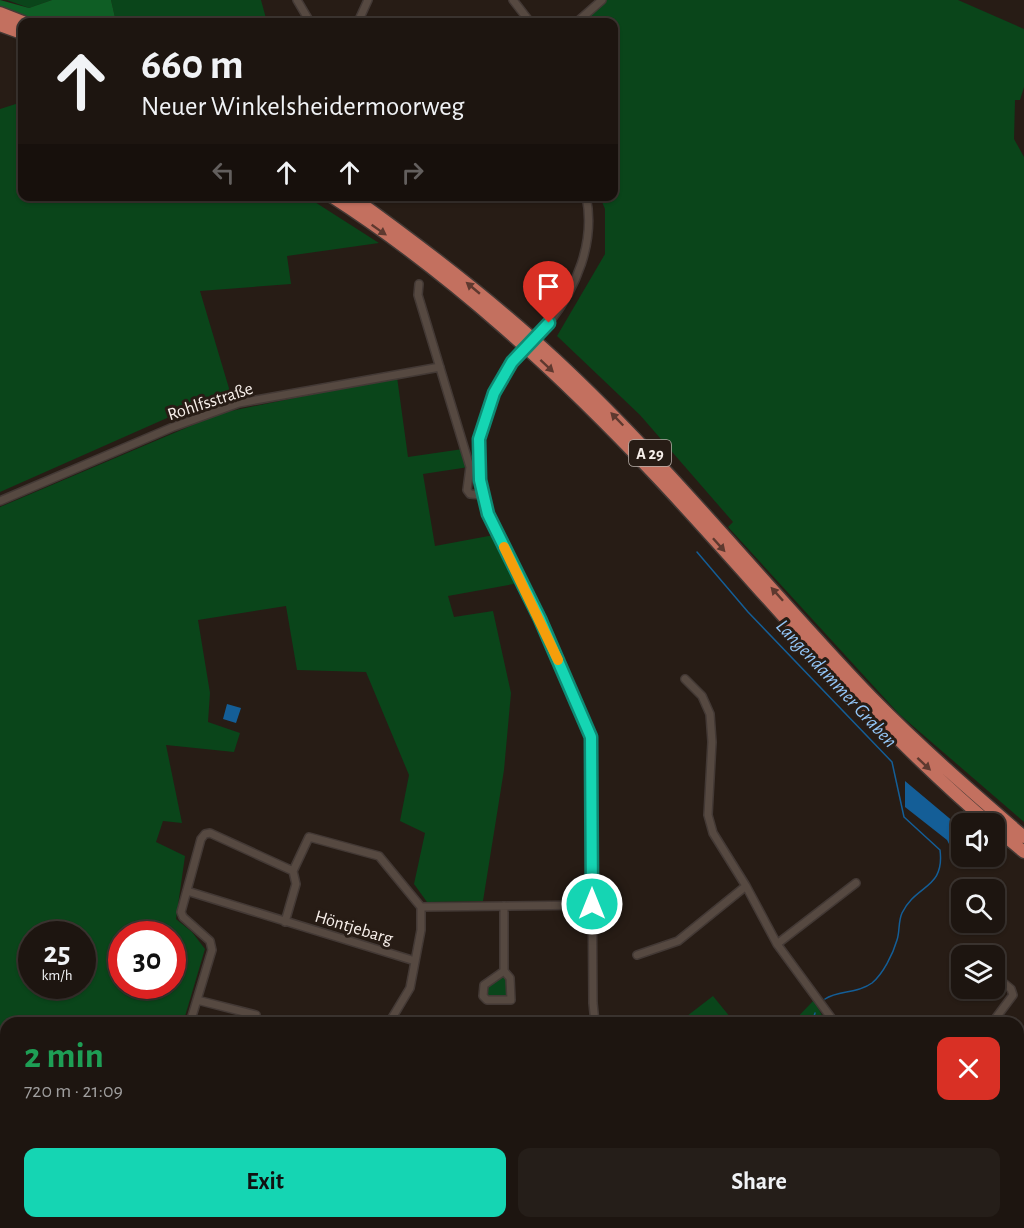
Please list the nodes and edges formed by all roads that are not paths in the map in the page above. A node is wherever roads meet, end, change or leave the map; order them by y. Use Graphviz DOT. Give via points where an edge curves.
graph roads {
  1 [pos="297,0"];
  2 [pos="368,0"];
  3 [pos="602,0"];
  4 [pos="518,2"];
  5 [pos="0,13"];
  6 [pos="308,18"];
  7 [pos="360,18"];
  8 [pos="528,18"];
  9 [pos="582,18"];
  10 [pos="18,20"];
  11 [pos="0,25"];
  12 [pos="18,32"];
  13 [pos="338,201"];
  14 [pos="358,201"];
  15 [pos="586,201"];
  16 [pos="418,284"];
  17 [pos="440,367"];
  18 [pos="482,495"];
  19 [pos="0,501"];
  20 [pos="685,679"];
  21 [pos="978,813"];
  22 [pos="1005,836"];
  23 [pos="1024,837"];
  24 [pos="1024,852"];
  25 [pos="293,872"];
  26 [pos="856,883"];
  27 [pos="746,886"];
  28 [pos="187,891"];
  29 [pos="592,904"];
  30 [pos="504,906"];
  31 [pos="421,907"];
  32 [pos="285,922"];
  33 [pos="777,944"];
  34 [pos="637,955"];
  35 [pos="415,961"];
  36 [pos="504,971"];
  37 [pos="1005,983"];
  38 [pos="197,1000"];
  39 [pos="192,1017"];
  40 [pos="256,1017"];
  41 [pos="393,1017"];
  42 [pos="594,1017"];
  43 [pos="832,1017"];
  44 [pos="996,1017"];
  1 -- 6 [label="street"];
  2 -- 7 [label="street"];
  3 -- 9 [label="street"];
  4 -- 8 [label="street"];
  5 -- 10 [label="highway"];
  11 -- 12 [label="highway"];
  13 -- 21 [label="highway, A 29, one-way" via="449,282 550,369 658,478 881,721"];
  23 -- 14 [label="highway, A 29, one-way" via="872,697 663,467 556,360 450,269"];
  15 -- 18 [label="street, bridge" via="588,233 571,289 549,323 512,362 494,393 479,439"];
  16 -- 17 [label="street"];
  17 -- 18 [label="street" via="470,467 467,490"];
  17 -- 19 [label="street, Rohlfsstraße" via="239,403"];
  18 -- 29 [label="street" via="591,737"];
  20 -- 27 [label="street" via="702,696 710,714 708,815 713,833"];
  22 -- 24 [label="highway"];
  25 -- 28 [label="street" via="210,833 201,839"];
  25 -- 31 [label="street" via="304,842 313,837 379,856"];
  25 -- 32 [label="street" via="296,884"];
  26 -- 33 [label="street"];
  27 -- 33 [label="street"];
  27 -- 34 [label="street" via="678,941"];
  28 -- 32 [label="street, Höntjebarg"];
  28 -- 38 [label="street" via="183,917 210,941 212,950"];
  29 -- 30 [label="street"];
  29 -- 42 [label="street"];
  30 -- 31 [label="street"];
  30 -- 36 [label="street"];
  31 -- 35 [label="street"];
  32 -- 35 [label="street, Höntjebarg"];
  33 -- 43 [label="street"];
  35 -- 41 [label="street" via="410,988"];
  36 -- 36 [label="street" via="510,978 511,1000 487,1000 483,996 484,985"];
  37 -- 44 [label="street" via="1013,995"];
  38 -- 39 [label="street"];
  38 -- 40 [label="street"];
}
